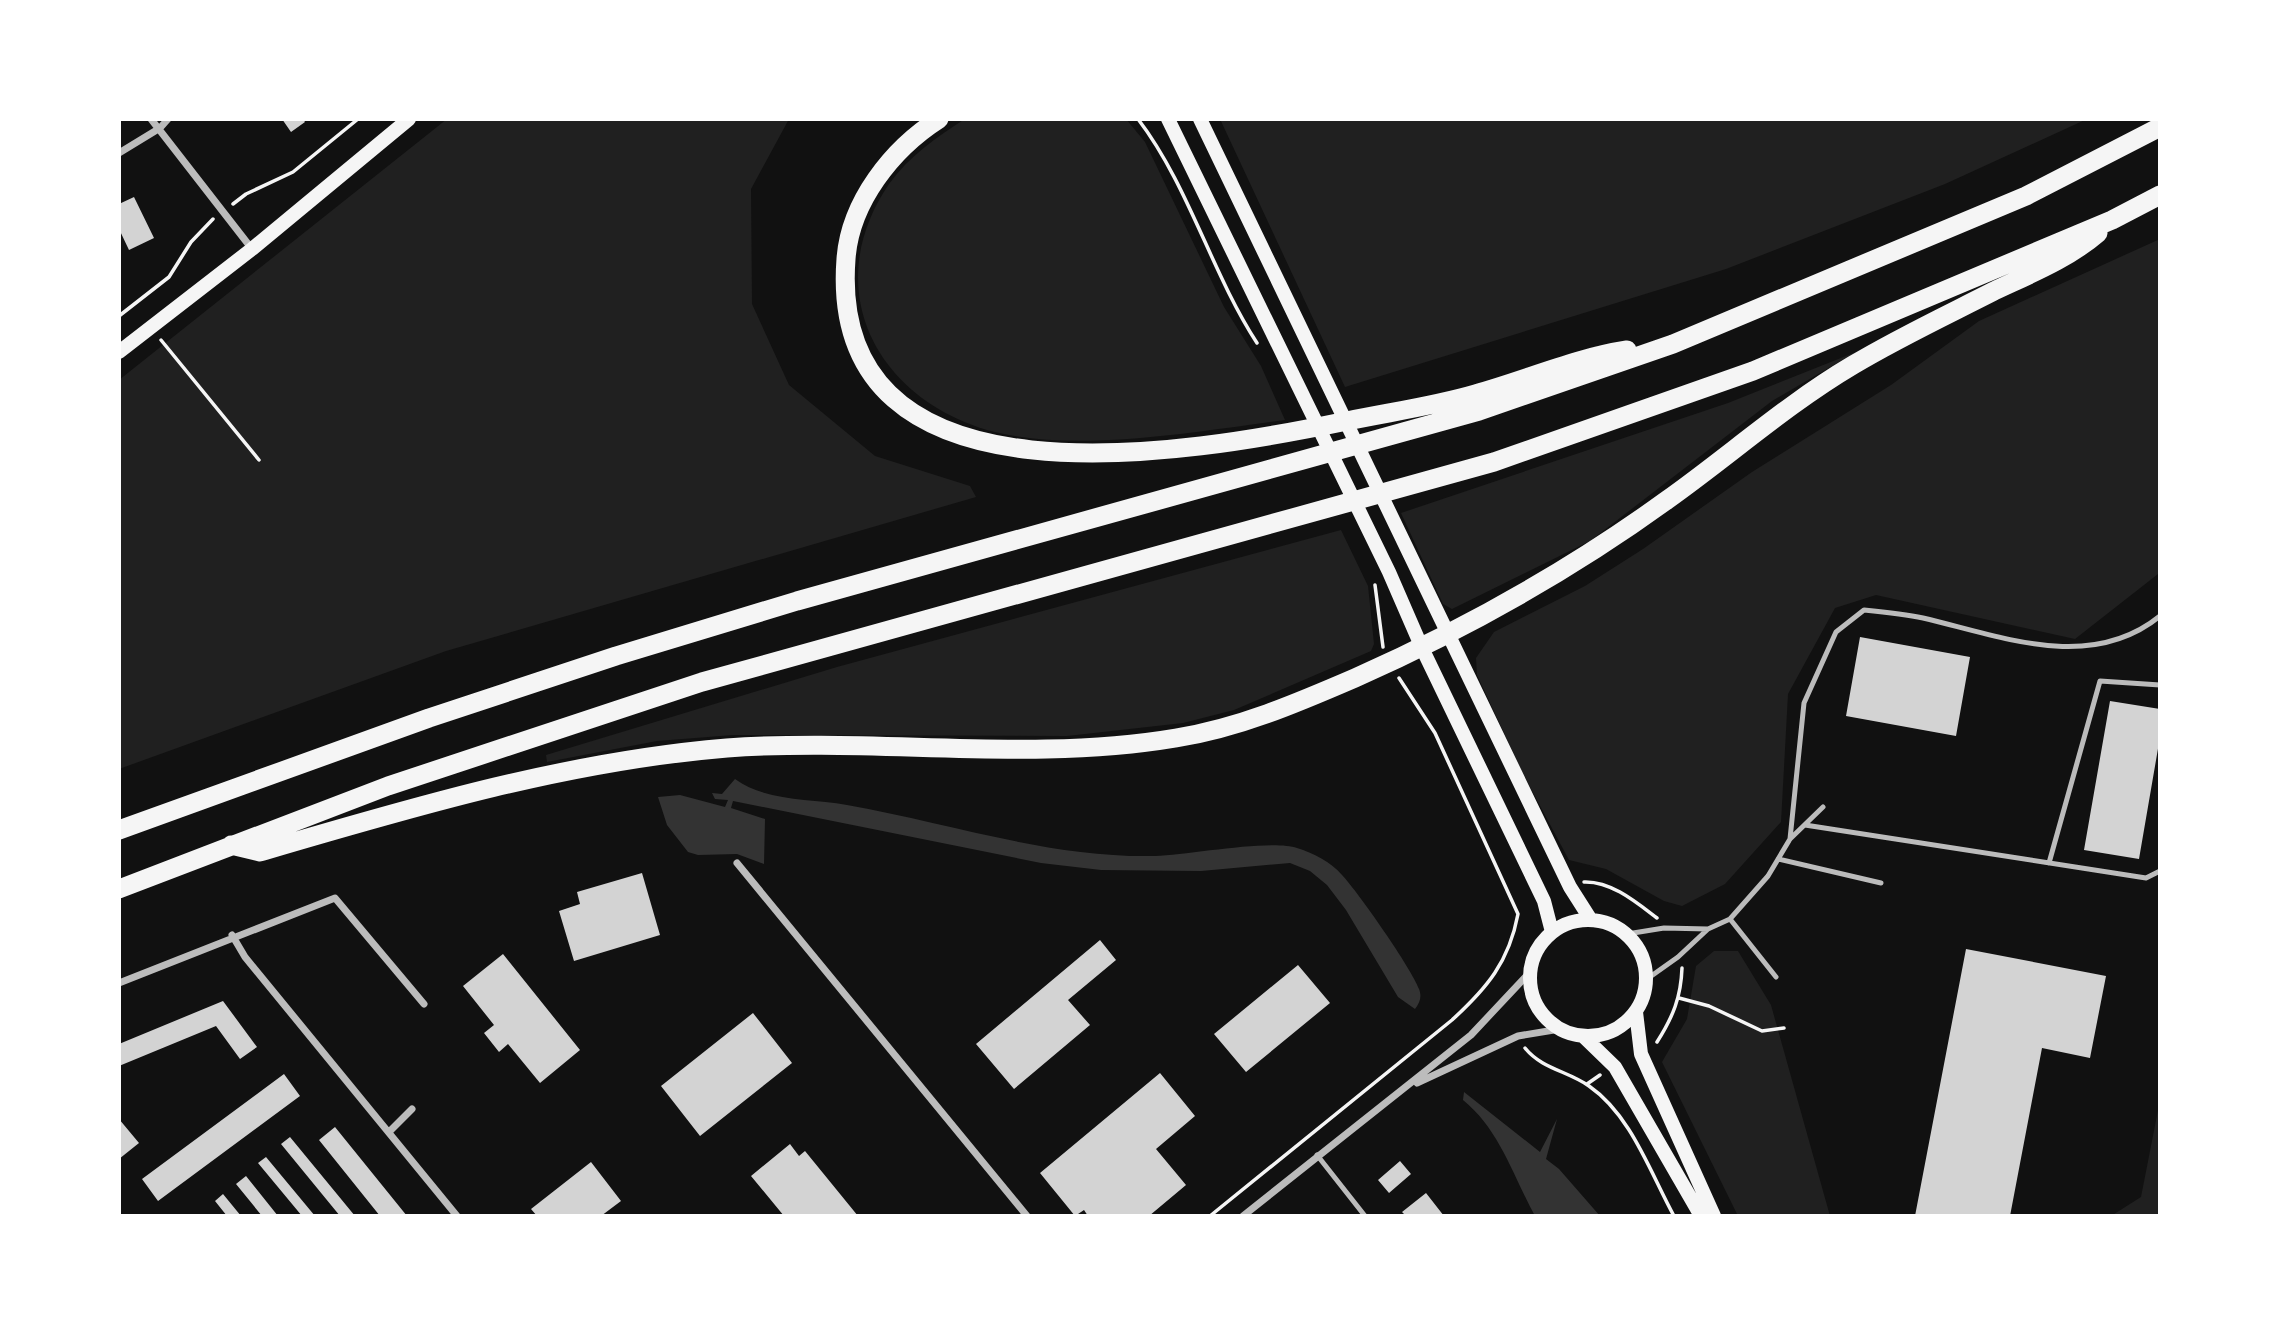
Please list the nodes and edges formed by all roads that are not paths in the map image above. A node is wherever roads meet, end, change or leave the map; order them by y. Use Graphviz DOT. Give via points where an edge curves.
graph roads {
  1 [pos="152,119"];
  2 [pos="168,119"];
  3 [pos="409,119"];
  4 [pos="939,119"];
  5 [pos="1168,119"];
  6 [pos="1200,119"];
  7 [pos="2160,127"];
  8 [pos="160,128"];
  9 [pos="119,153"];
  10 [pos="2160,195"];
  11 [pos="2112,220"];
  12 [pos="252,249"];
  13 [pos="1673,344"];
  14 [pos="119,352"];
  15 [pos="2160,616"];
  16 [pos="1446,636"];
  17 [pos="1422,648"];
  18 [pos="2160,685"];
  19 [pos="1823,807"];
  20 [pos="1805,825"];
  21 [pos="119,830"];
  22 [pos="1790,839"];
  23 [pos="230,845"];
  24 [pos="1778,859"];
  25 [pos="737,863"];
  26 [pos="2049,863"];
  27 [pos="2160,871"];
  28 [pos="1881,883"];
  29 [pos="119,889"];
  30 [pos="1591,919"];
  31 [pos="1730,919"];
  32 [pos="1708,929"];
  33 [pos="1552,932"];
  34 [pos="1627,934"];
  35 [pos="232,936"];
  36 [pos="1531,971"];
  37 [pos="1776,977"];
  38 [pos="1647,979"];
  39 [pos="119,982"];
  40 [pos="424,1004"];
  41 [pos="1636,1012"];
  42 [pos="1560,1029"];
  43 [pos="1583,1036"];
  44 [pos="1407,1087"];
  45 [pos="412,1109"];
  46 [pos="389,1132"];
  47 [pos="1317,1155"];
  48 [pos="457,1216"];
  49 [pos="1027,1216"];
  50 [pos="1243,1216"];
  51 [pos="1365,1216"];
  52 [pos="1701,1216"];
  53 [pos="1714,1216"];
  1 -- 8 [label="street"];
  2 -- 8 [label="street"];
  3 -- 12 [label="main road"];
  4 -- 13 [label="highway" via="901,150 867,194 846,252 845,306 864,359 880,384 906,408 960,438 1070,454 1280,435 1474,395 1602,354"];
  5 -- 17 [label="main road"];
  6 -- 16 [label="main road"];
  7 -- 13 [label="highway" via="2026,196"];
  8 -- 9 [label="street"];
  8 -- 12 [label="street"];
  10 -- 11 [label="highway"];
  11 -- 16 [label="highway" via="2077,251 1850,366 1668,500 1538,586"];
  11 -- 23 [label="highway" via="1753,371 1494,462 702,682 388,786"];
  12 -- 14 [label="main road"];
  13 -- 21 [label="highway" via="1479,411 616,656"];
  15 -- 22 [label="lane" via="2120,639 2078,648 2020,642 1919,617 1864,610 1836,632 1804,703"];
  16 -- 17 [label="highway"];
  16 -- 30 [label="main road" via="1570,887"];
  17 -- 23 [label="highway" via="1292,705 1226,728 1177,738 1093,748 726,748 549,775 260,852"];
  17 -- 33 [label="main road" via="1544,901"];
  18 -- 26 [label="lane" via="2100,681"];
  19 -- 20 [label="lane"];
  20 -- 22 [label="lane"];
  20 -- 26 [label="lane"];
  22 -- 24 [label="lane"];
  23 -- 29 [label="highway"];
  24 -- 28 [label="lane"];
  24 -- 31 [label="lane"];
  25 -- 49 [label="street"];
  26 -- 27 [label="lane" via="2146,878"];
  30 -- 33 [label="main road" via="1570,922"];
  30 -- 34 [label="main road"];
  31 -- 32 [label="lane"];
  31 -- 37 [label="lane"];
  32 -- 34 [label="lane" via="1664,928"];
  32 -- 38 [label="lane"];
  33 -- 36 [label="main road" via="1538,949"];
  34 -- 38 [label="main road" via="1642,954"];
  35 -- 39 [label="street"];
  35 -- 40 [label="street" via="335,898"];
  35 -- 46 [label="street"];
  36 -- 42 [label="main road" via="1532,994 1542,1014"];
  36 -- 44 [label="street" via="1472,1035"];
  38 -- 41 [label="main road"];
  41 -- 43 [label="main road" via="1613,1031"];
  41 -- 53 [label="main road" via="1642,1054"];
  42 -- 43 [label="main road"];
  42 -- 44 [label="street" via="1518,1036"];
  43 -- 52 [label="main road" via="1615,1067"];
  44 -- 47 [label="street"];
  45 -- 46 [label="street"];
  46 -- 48 [label="street"];
  47 -- 50 [label="street"];
  47 -- 51 [label="lane"];
}
